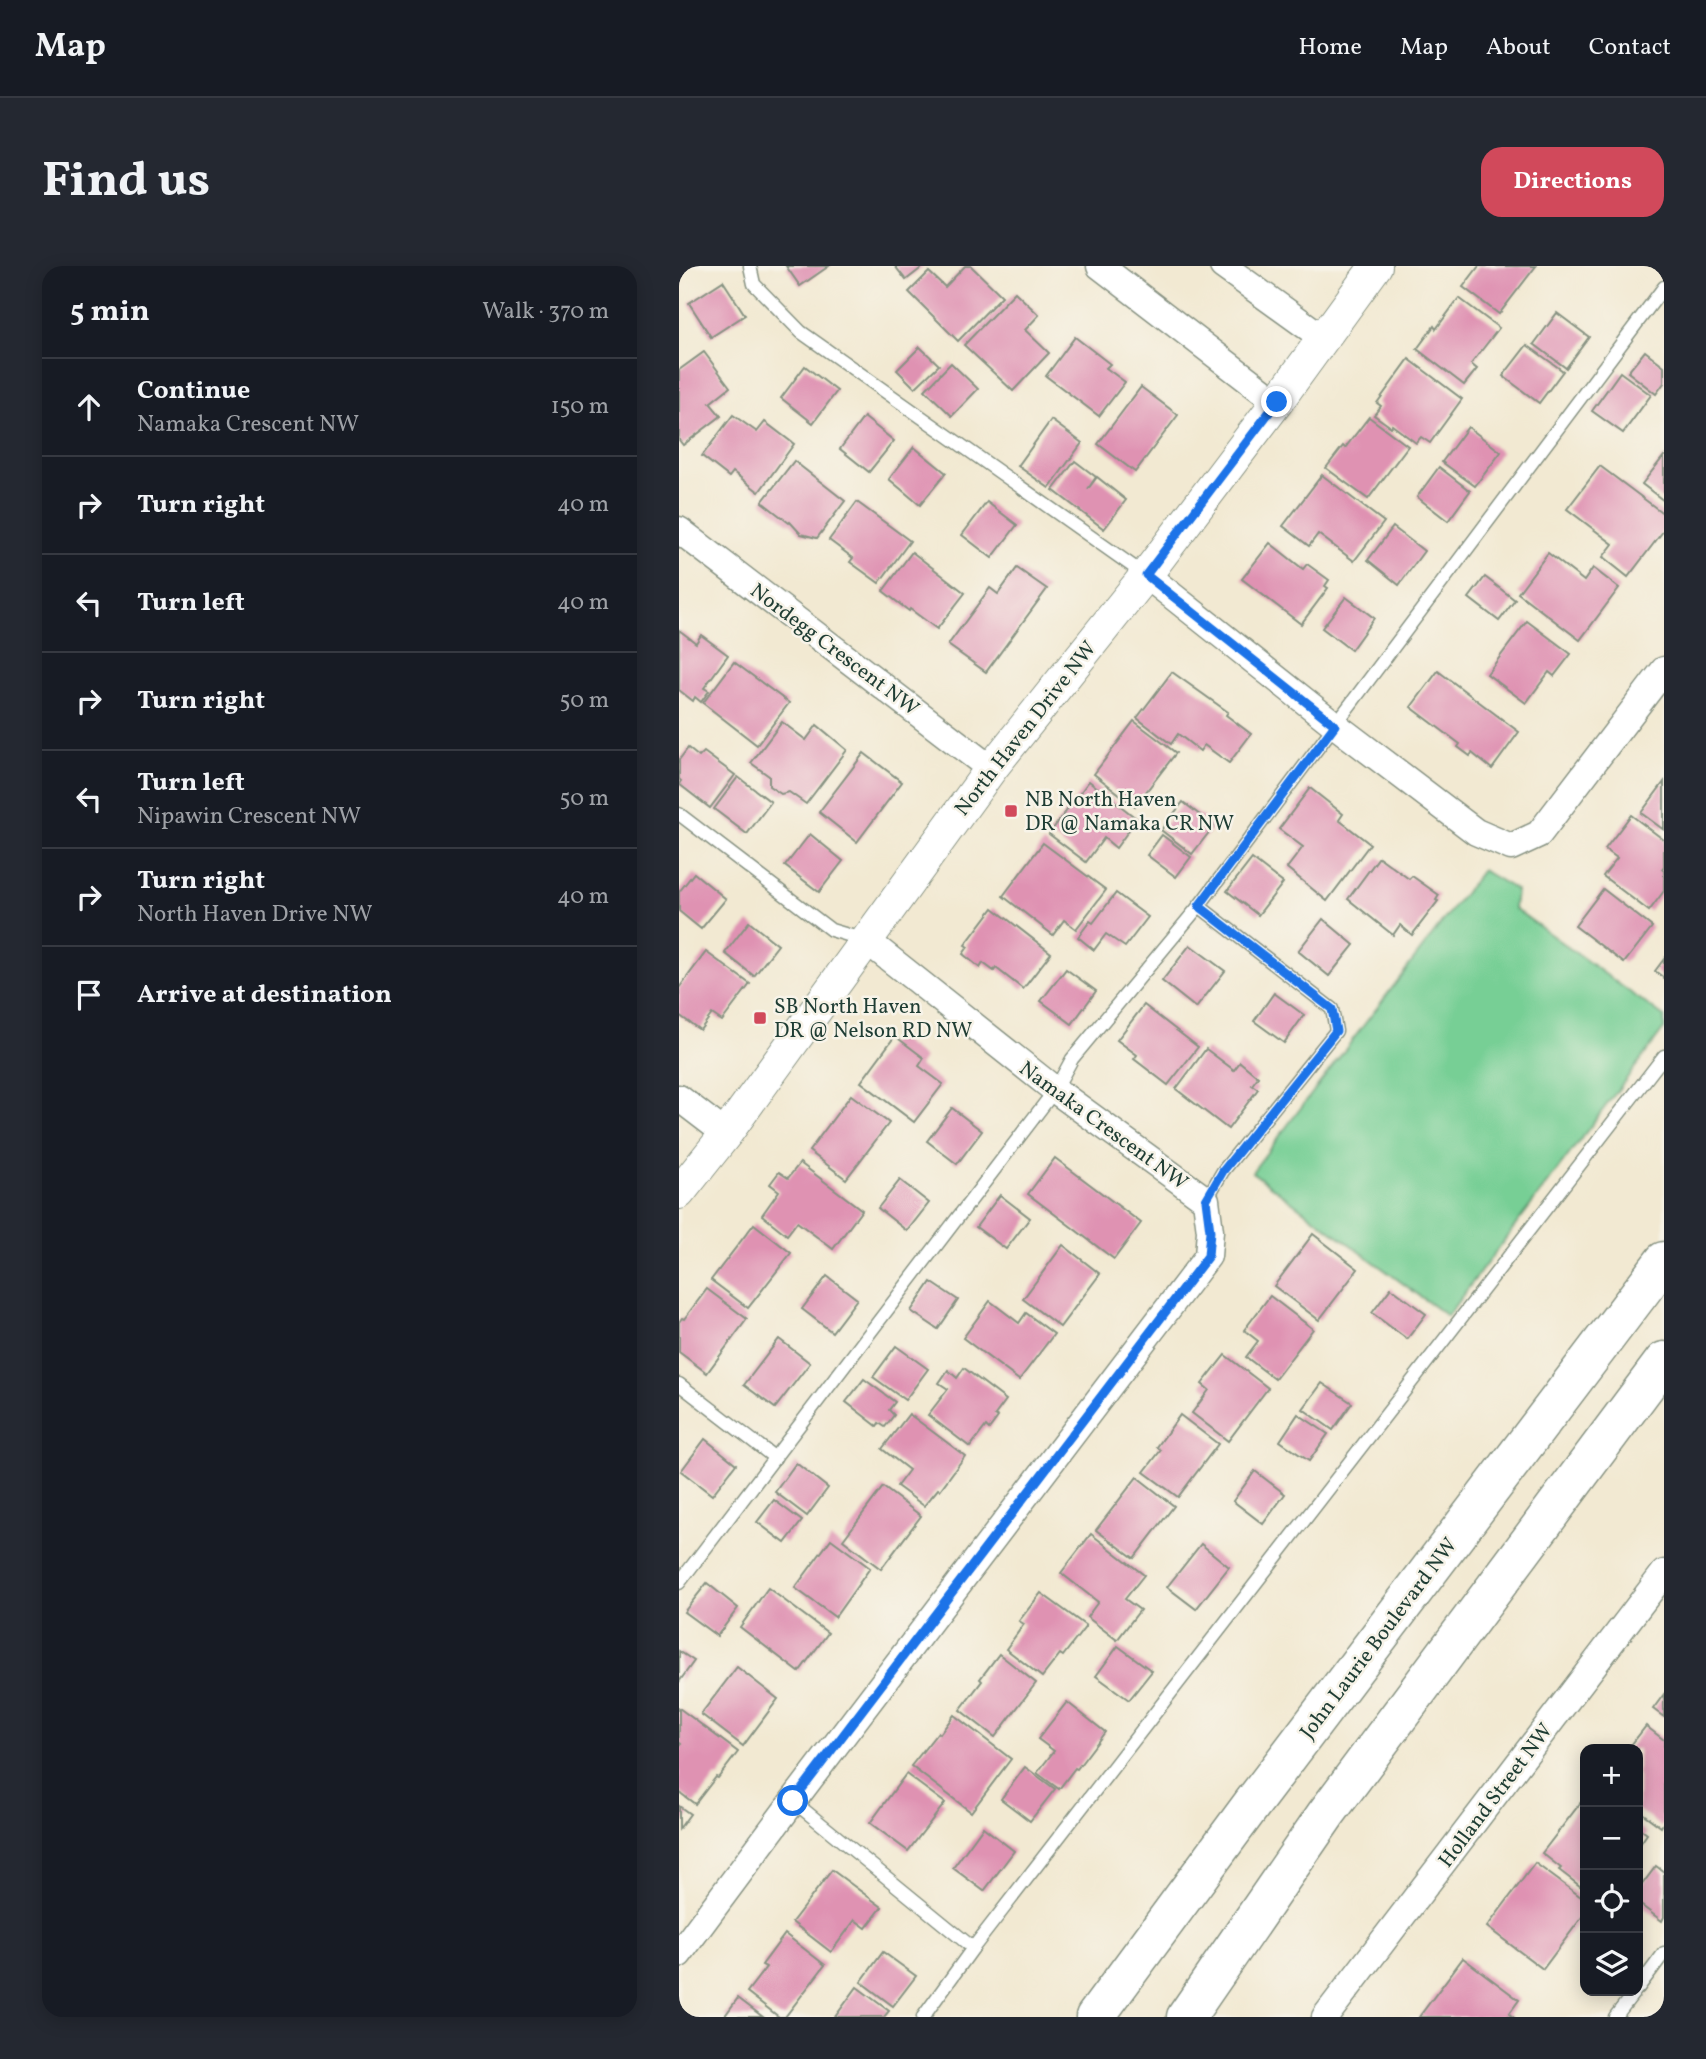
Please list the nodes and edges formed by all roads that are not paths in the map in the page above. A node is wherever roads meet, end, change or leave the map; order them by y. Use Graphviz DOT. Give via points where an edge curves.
graph roads {
  1 [pos="750,266"];
  2 [pos="1100,266"];
  3 [pos="1223,266"];
  4 [pos="1376,266"];
  5 [pos="1664,287"];
  6 [pos="1323,338"];
  7 [pos="1277,402"];
  8 [pos="679,530"];
  9 [pos="1146,575"];
  10 [pos="1664,670"];
  11 [pos="1335,725"];
  12 [pos="991,769"];
  13 [pos="679,814"];
  14 [pos="1199,906"];
  15 [pos="866,940"];
  16 [pos="1664,1056"];
  17 [pos="1055,1090"];
  18 [pos="679,1098"];
  19 [pos="726,1134"];
  20 [pos="679,1193"];
  21 [pos="1206,1200"];
  22 [pos="1664,1261"];
  23 [pos="1664,1361"];
  24 [pos="679,1384"];
  25 [pos="775,1458"];
  26 [pos="1664,1573"];
  27 [pos="679,1583"];
  28 [pos="793,1801"];
  29 [pos="973,1948"];
  30 [pos="1664,1953"];
  31 [pos="679,1954"];
  32 [pos="1643,1981"];
  33 [pos="1632,1996"];
  34 [pos="923,2017"];
  35 [pos="1094,2017"];
  36 [pos="1186,2017"];
  37 [pos="1325,2017"];
  38 [pos="1615,2017"];
  1 -- 9 [label="lane" via="754,284 801,332"];
  2 -- 7 [label="street"];
  3 -- 6 [label="street"];
  4 -- 6 [label="street, North Haven Drive NW"];
  5 -- 11 [label="lane"];
  6 -- 7 [label="street, North Haven Drive NW"];
  7 -- 9 [label="street, North Haven Drive NW"];
  8 -- 12 [label="street, Nordegg Crescent NW"];
  9 -- 11 [label="street"];
  9 -- 12 [label="street, North Haven Drive NW"];
  10 -- 11 [label="street" via="1539,834 1511,846 1476,832"];
  11 -- 14 [label="lane"];
  12 -- 15 [label="street, North Haven Drive NW"];
  13 -- 15 [label="lane" via="831,930"];
  14 -- 17 [label="lane" via="1072,1059"];
  14 -- 21 [label="lane" via="1332,1009 1336,1031 1223,1171"];
  15 -- 17 [label="street, Namaka Crescent NW"];
  15 -- 19 [label="street, North Haven Drive NW"];
  16 -- 29 [label="lane"];
  17 -- 21 [label="street, Namaka Crescent NW"];
  17 -- 25 [label="lane"];
  18 -- 19 [label="street"];
  19 -- 20 [label="street, North Haven Drive NW"];
  21 -- 28 [label="street, Namaka Crescent NW" via="1208,1256"];
  22 -- 35 [label="main road, John Laurie Boulevard NW"];
  23 -- 36 [label="main road" via="1326,1814"];
  24 -- 25 [label="lane"];
  25 -- 27 [label="lane"];
  26 -- 37 [label="street, Holland Street NW"];
  28 -- 29 [label="lane"];
  28 -- 31 [label="street, Namaka Crescent NW"];
  29 -- 34 [label="lane"];
  30 -- 32 [label="lane"];
  33 -- 38 [label="lane"];
}
